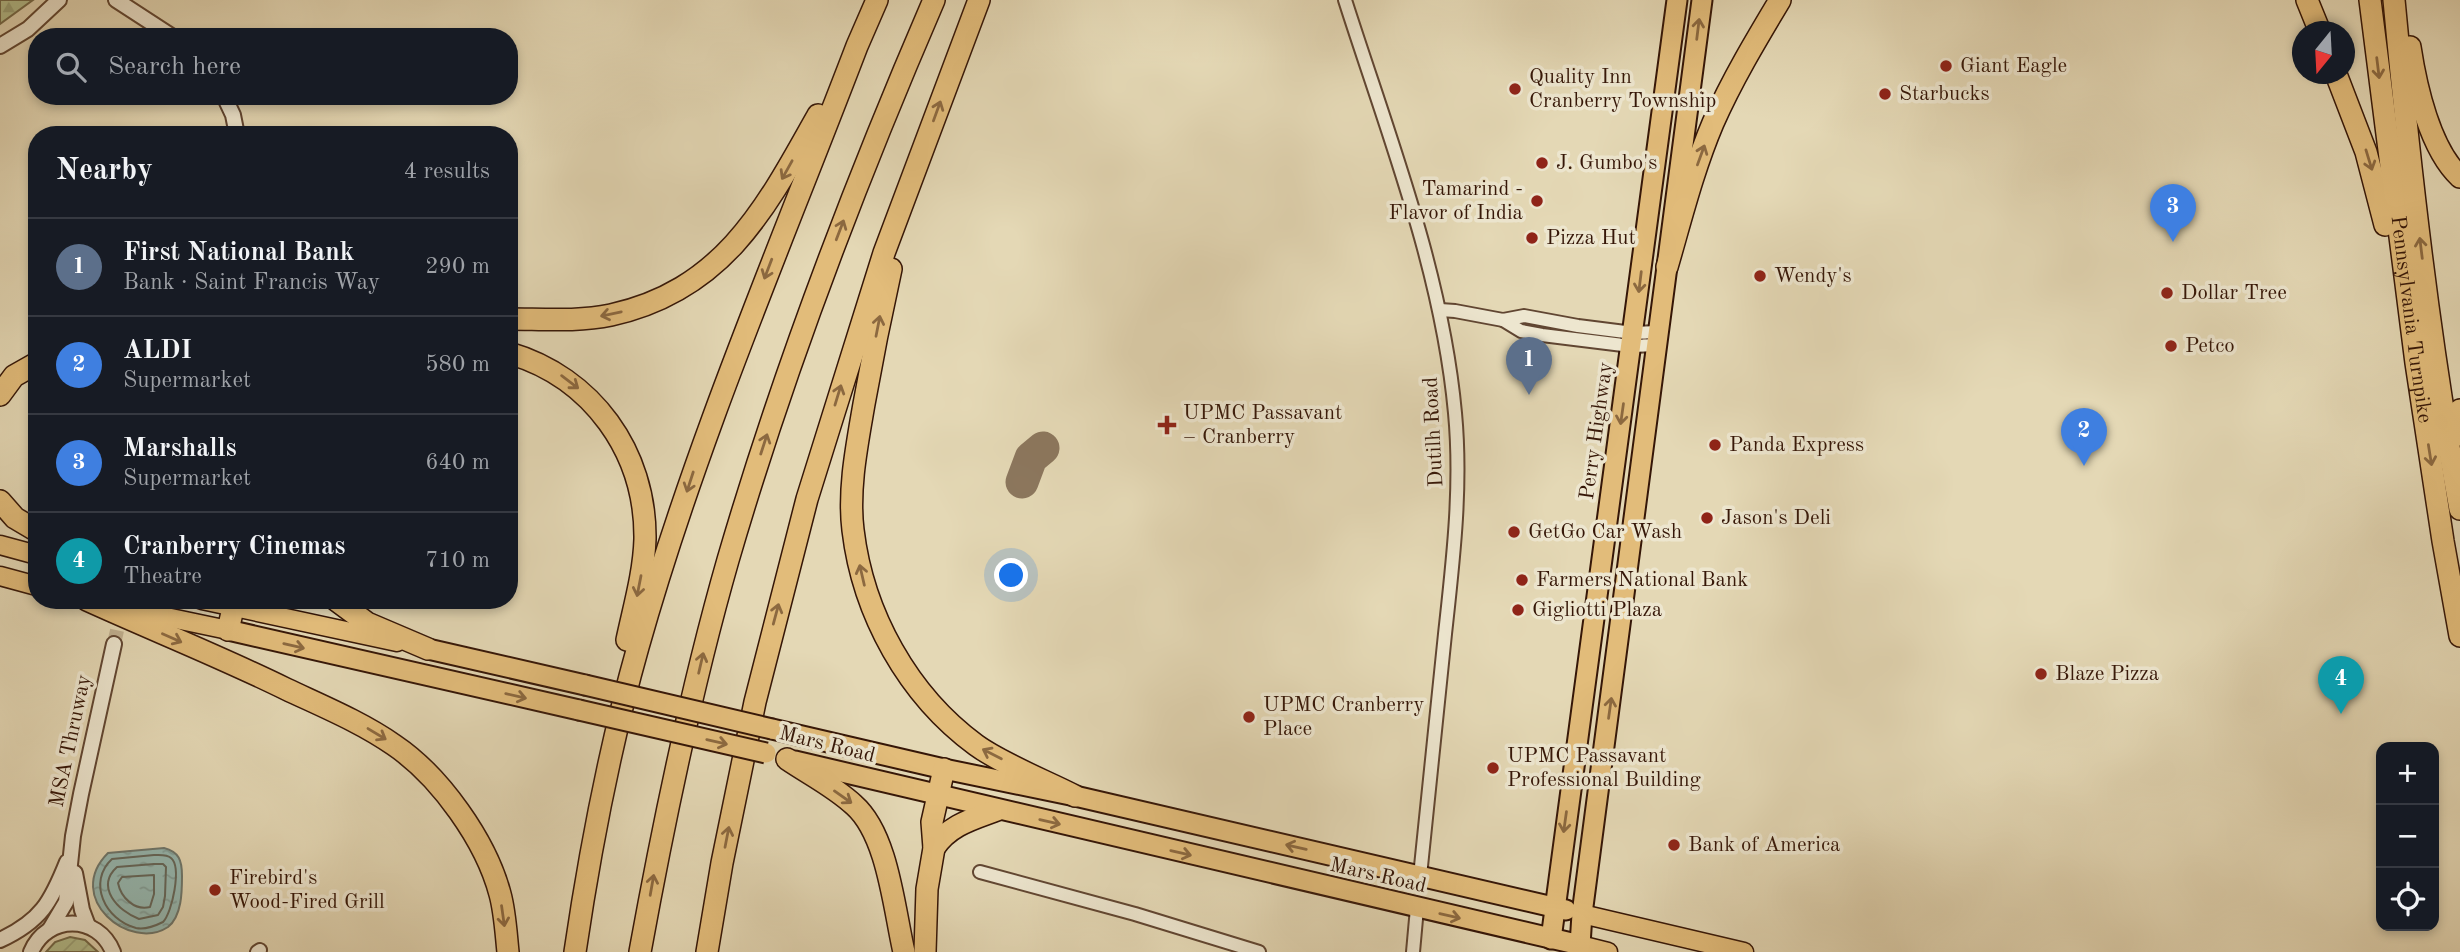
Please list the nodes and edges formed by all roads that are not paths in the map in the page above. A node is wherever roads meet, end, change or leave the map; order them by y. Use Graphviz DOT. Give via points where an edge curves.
graph roads {
  1 [pos="59,0"];
  2 [pos="877,0"];
  3 [pos="934,0"];
  4 [pos="979,0"];
  5 [pos="1345,0"];
  6 [pos="1677,0"];
  7 [pos="1702,0"];
  8 [pos="1780,0"];
  9 [pos="2307,0"];
  10 [pos="2370,0"];
  11 [pos="2394,0"];
  12 [pos="2404,0"];
  13 [pos="120,1"];
  14 [pos="2316,21"];
  15 [pos="29,28"];
  16 [pos="160,28"];
  17 [pos="28,29"];
  18 [pos="0,46"];
  19 [pos="857,46"];
  20 [pos="2340,84"];
  21 [pos="229,105"];
  22 [pos="235,126"];
  23 [pos="914,175"];
  24 [pos="2460,177"];
  25 [pos="1667,267"];
  26 [pos="1440,310"];
  27 [pos="518,319"];
  28 [pos="1657,338"];
  29 [pos="1632,340"];
  30 [pos="518,356"];
  31 [pos="2416,363"];
  32 [pos="28,368"];
  33 [pos="0,395"];
  34 [pos="2460,410"];
  35 [pos="2460,435"];
  36 [pos="0,501"];
  37 [pos="2460,509"];
  38 [pos="0,524"];
  39 [pos="28,526"];
  40 [pos="28,529"];
  41 [pos="0,545"];
  42 [pos="28,553"];
  43 [pos="0,576"];
  44 [pos="28,584"];
  45 [pos="109,609"];
  46 [pos="129,609"];
  47 [pos="233,609"];
  48 [pos="256,609"];
  49 [pos="349,609"];
  50 [pos="228,631"];
  51 [pos="2460,636"];
  52 [pos="114,644"];
  53 [pos="428,649"];
  54 [pos="777,756"];
  55 [pos="944,769"];
  56 [pos="936,795"];
  57 [pos="1075,796"];
  58 [pos="602,802"];
  59 [pos="997,810"];
  60 [pos="72,847"];
  61 [pos="934,848"];
  62 [pos="980,872"];
  63 [pos="1420,876"];
  64 [pos="1554,907"];
  65 [pos="1418,908"];
  66 [pos="1582,914"];
  67 [pos="88,926"];
  68 [pos="50,929"];
  69 [pos="0,940"];
  70 [pos="1550,946"];
  71 [pos="111,947"];
  72 [pos="1580,949"];
  73 [pos="30,950"];
  74 [pos="124,952"];
  75 [pos="508,952"];
  76 [pos="575,952"];
  77 [pos="640,952"];
  78 [pos="707,952"];
  79 [pos="904,952"];
  80 [pos="925,952"];
  81 [pos="1259,952"];
  82 [pos="1413,952"];
  83 [pos="1608,952"];
  84 [pos="1744,952"];
  1 -- 15 [label="street"];
  2 -- 19 [label="highway"];
  77 -- 3 [label="highway, one-way" via="666,813 704,652 765,440 815,294"];
  23 -- 4 [label="highway, one-way"];
  5 -- 26 [label="street, Dutilh Road"];
  6 -- 29 [label="highway, Perry Highway, one-way"];
  25 -- 7 [label="highway, one-way"];
  25 -- 8 [label="highway, one-way" via="1712,126"];
  9 -- 14 [label="highway"];
  10 -- 31 [label="highway, Pennsylvania Turnpike, one-way"];
  37 -- 11 [label="highway, Pennsylvania Turnpike, one-way" via="2428,306"];
  12 -- 24 [label="highway" via="2419,91 2445,160"];
  13 -- 16 [label="street"];
  17 -- 18 [label="street"];
  19 -- 27 [label="highway, one-way" via="758,218 708,270 675,291 609,315"];
  19 -- 58 [label="highway, one-way" via="692,476 638,648"];
  20 -- 31 [label="highway, one-way" via="2376,184"];
  21 -- 22 [label="street"];
  57 -- 23 [label="highway, one-way" via="979,747 943,717 894,654 867,597 853,529 858,439"];
  78 -- 23 [label="highway, one-way" via="773,622 840,389"];
  25 -- 28 [label="highway"];
  26 -- 29 [label="street" via="1503,320 1521,331"];
  26 -- 63 [label="street, Dutilh Road" via="1458,449 1457,511"];
  28 -- 29 [label="street"];
  66 -- 28 [label="highway, one-way"];
  29 -- 64 [label="highway, Perry Highway, one-way"];
  30 -- 58 [label="highway, one-way" via="560,375 604,414 629,457 643,503 642,568 615,689"];
  31 -- 51 [label="highway, Pennsylvania Turnpike, one-way"];
  32 -- 33 [label="highway" via="14,376"];
  34 -- 35 [label="highway"];
  36 -- 39 [label="highway"];
  38 -- 40 [label="highway"];
  41 -- 42 [label="main road"];
  43 -- 44 [label="main road"];
  45 -- 75 [label="highway, one-way" via="360,724 396,746 457,808 486,856 500,895"];
  46 -- 50 [label="main road, Mars Road"];
  47 -- 50 [label="highway"];
  48 -- 53 [label="main road, Mars Road"];
  49 -- 53 [label="highway"];
  50 -- 54 [label="highway, Mars Road, one-way, bridge"];
  52 -- 60 [label="street, MSA Thruway"];
  53 -- 55 [label="highway, Mars Road, bridge"];
  54 -- 56 [label="highway, Mars Road"];
  54 -- 79 [label="highway, one-way" via="855,805 874,828"];
  55 -- 56 [label="highway"];
  55 -- 57 [label="highway, Mars Road"];
  56 -- 59 [label="highway, Mars Road"];
  56 -- 61 [label="highway"];
  63 -- 57 [label="highway, Mars Road, one-way"];
  58 -- 76 [label="highway"];
  59 -- 61 [label="highway" via="960,823"];
  59 -- 65 [label="highway, Mars Road, one-way"];
  60 -- 67 [label="street, MSA Thruway"];
  60 -- 68 [label="street, MSA Thruway" via="66,902"];
  60 -- 69 [label="street" via="43,911"];
  61 -- 80 [label="highway"];
  62 -- 81 [label="street"];
  63 -- 64 [label="highway, Mars Road"];
  64 -- 66 [label="highway, Mars Road"];
  64 -- 70 [label="highway, Perry Highway"];
  65 -- 70 [label="highway, Mars Road, one-way"];
  65 -- 82 [label="street"];
  66 -- 72 [label="highway"];
  66 -- 84 [label="main road"];
  67 -- 68 [label="street" via="65,923"];
  67 -- 71 [label="street"];
  68 -- 73 [label="street, MSA Thruway"];
  70 -- 72 [label="highway, Mars Road"];
  71 -- 74 [label="street"];
  72 -- 83 [label="main road"];
}
